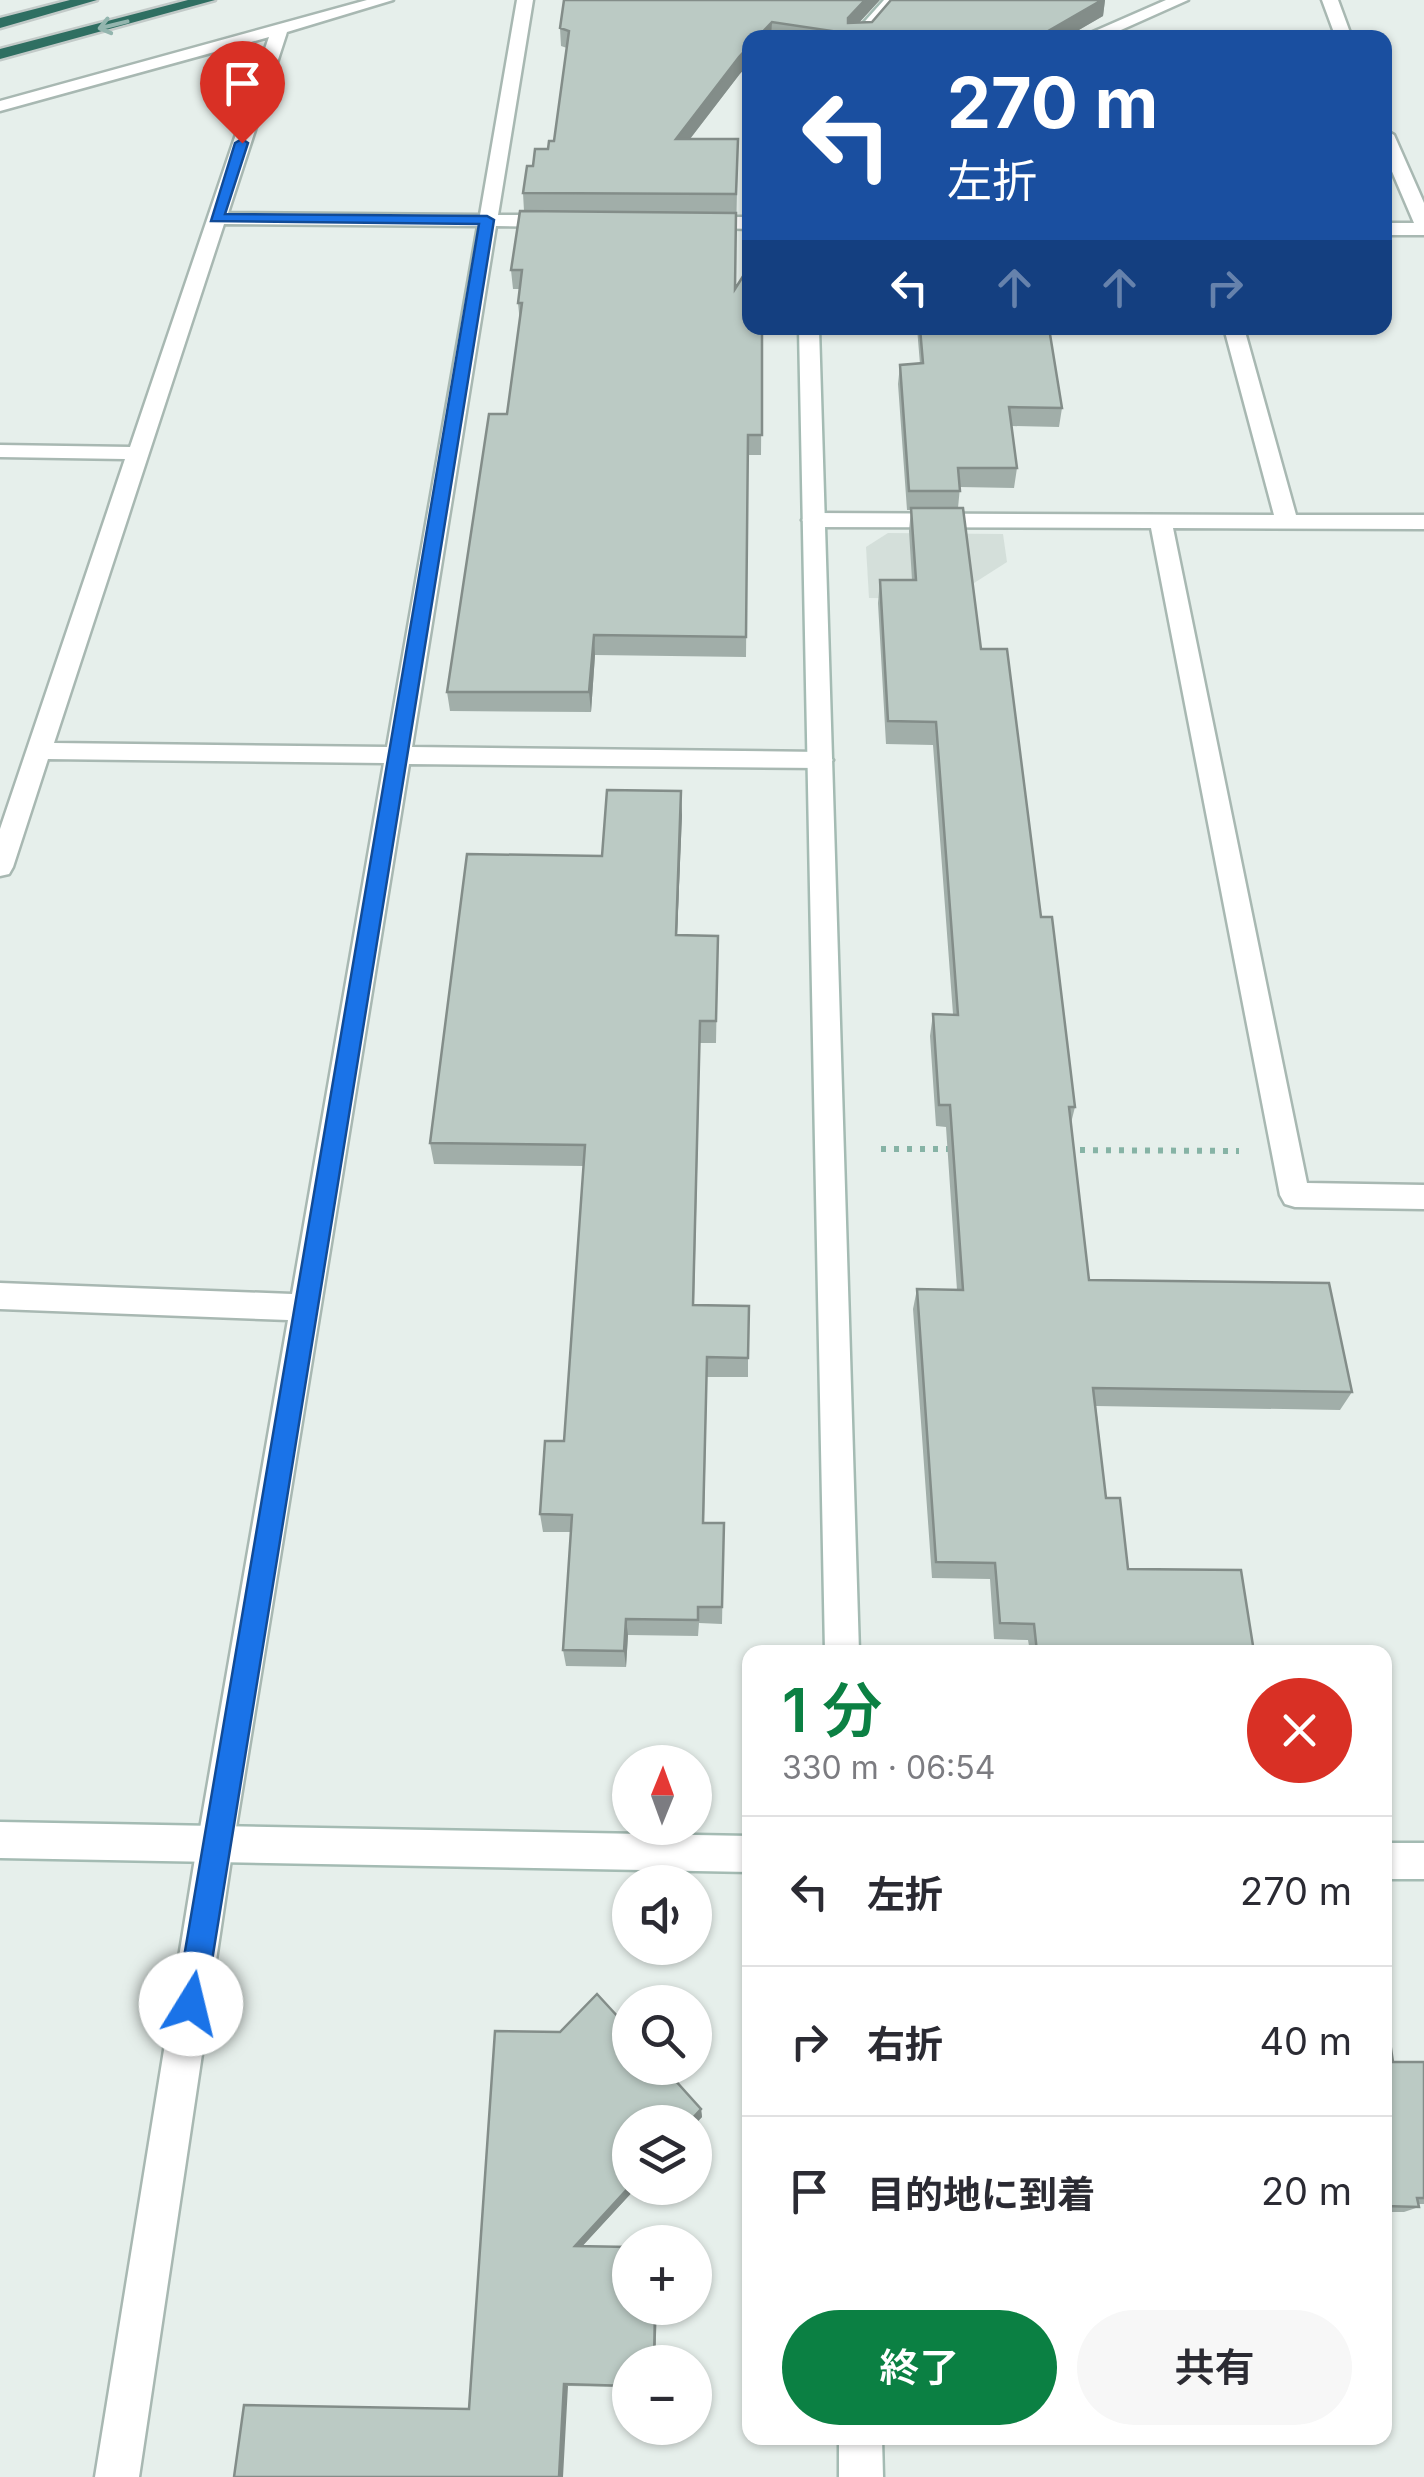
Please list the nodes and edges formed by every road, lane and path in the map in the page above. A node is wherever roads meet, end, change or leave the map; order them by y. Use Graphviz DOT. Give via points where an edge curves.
graph roads {
  1 [pos="89,0"];
  2 [pos="207,0"];
  3 [pos="385,0"];
  4 [pos="525,0"];
  5 [pos="894,0"];
  6 [pos="1180,0"];
  7 [pos="1330,0"];
  8 [pos="0,24"];
  9 [pos="866,30"];
  10 [pos="1106,30"];
  11 [pos="1341,30"];
  12 [pos="280,31"];
  13 [pos="0,54"];
  14 [pos="0,107"];
  15 [pos="1392,152"];
  16 [pos="216,218"];
  17 [pos="487,220"];
  18 [pos="581,222"];
  19 [pos="675,222"];
  20 [pos="742,223"];
  21 [pos="1424,227"];
  22 [pos="1392,229"];
  23 [pos="808,335"];
  24 [pos="1236,335"];
  25 [pos="0,451"];
  26 [pos="137,453"];
  27 [pos="813,520"];
  28 [pos="1162,522"];
  29 [pos="1287,522"];
  30 [pos="1424,522"];
  31 [pos="40,751"];
  32 [pos="399,755"];
  33 [pos="820,760"];
  34 [pos="0,867"];
  35 [pos="881,1148"];
  36 [pos="958,1149"];
  37 [pos="1054,1150"];
  38 [pos="1286,1152"];
  39 [pos="1424,1197"];
  40 [pos="0,1296"];
  41 [pos="308,1308"];
  42 [pos="842,1645"];
  43 [pos="0,1840"];
  44 [pos="215,1846"];
  45 [pos="742,1854"];
  46 [pos="1392,1861"];
  47 [pos="1424,1861"];
  48 [pos="860,2445"];
  49 [pos="117,2477"];
  50 [pos="862,2477"];
  1 -- 8 [label="highway"];
  2 -- 13 [label="highway, one-way"];
  3 -- 12 [label="street"];
  4 -- 17 [label="street"];
  5 -- 9 [label="street"];
  6 -- 10 [label="street"];
  7 -- 11 [label="street"];
  12 -- 14 [label="street"];
  12 -- 16 [label="street"];
  15 -- 21 [label="street"];
  16 -- 17 [label="street"];
  16 -- 26 [label="street"];
  17 -- 18 [label="street"];
  17 -- 32 [label="street"];
  19 -- 20 [label="street"];
  21 -- 22 [label="street"];
  23 -- 27 [label="street"];
  24 -- 29 [label="street"];
  25 -- 26 [label="street"];
  26 -- 31 [label="street"];
  27 -- 28 [label="street"];
  27 -- 33 [label="street"];
  28 -- 29 [label="street"];
  28 -- 38 [label="street"];
  29 -- 30 [label="street"];
  31 -- 32 [label="street"];
  31 -- 34 [label="street"];
  32 -- 33 [label="street"];
  32 -- 41 [label="street"];
  33 -- 42 [label="street"];
  35 -- 36 [label="path"];
  37 -- 38 [label="path"];
  38 -- 39 [label="street" via="1295,1196"];
  40 -- 41 [label="street"];
  41 -- 44 [label="street"];
  43 -- 44 [label="street"];
  44 -- 45 [label="street"];
  44 -- 49 [label="street"];
  46 -- 47 [label="street"];
  48 -- 50 [label="street"];
}
